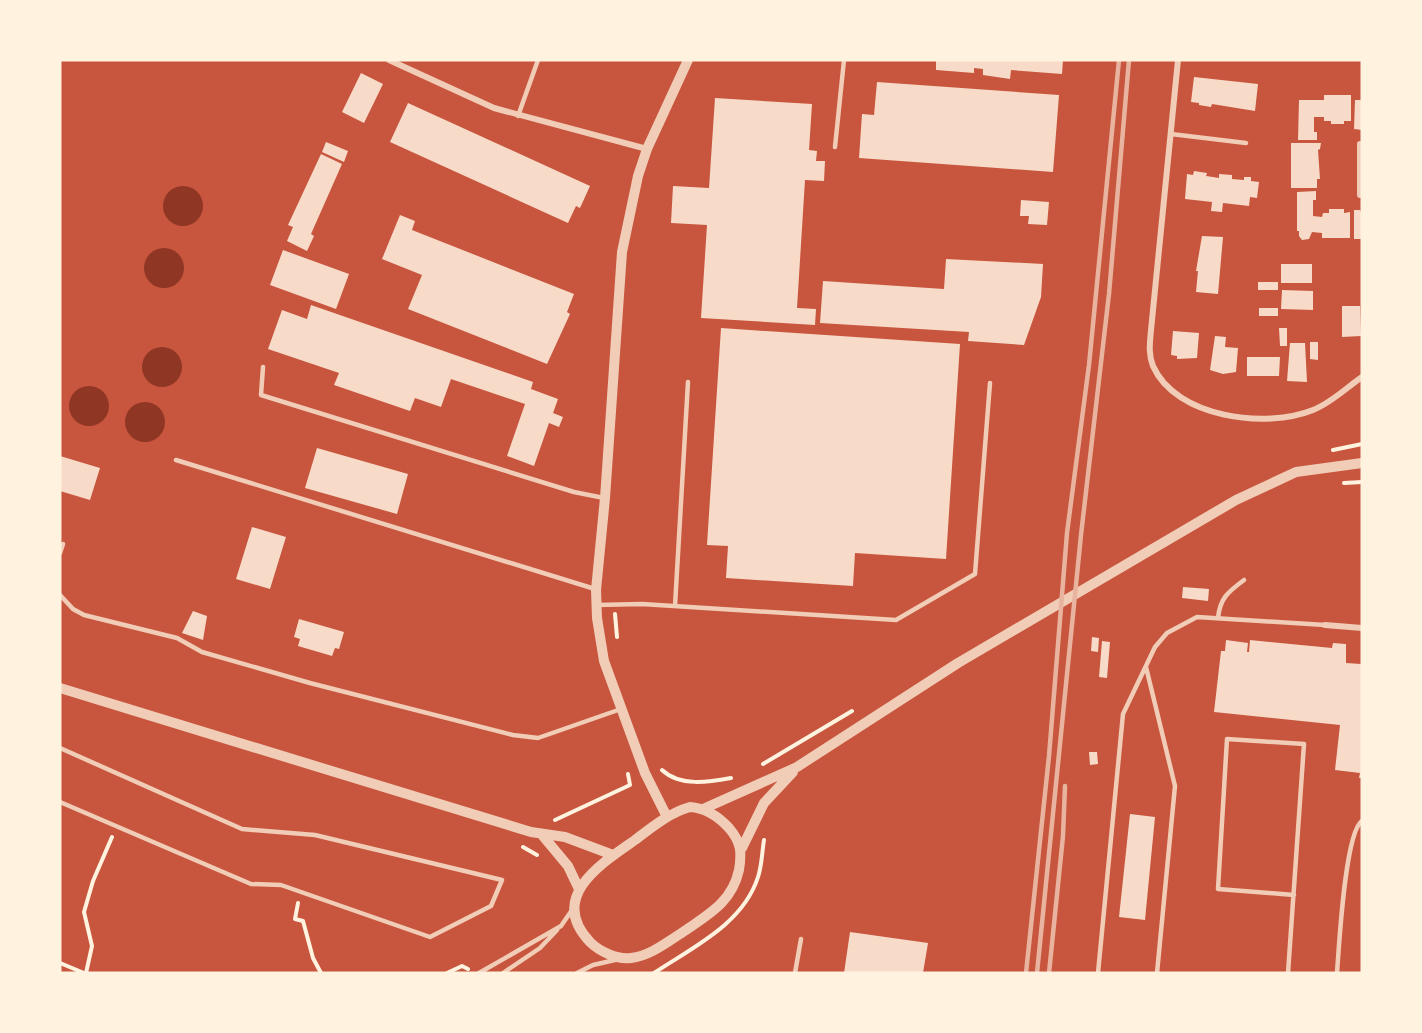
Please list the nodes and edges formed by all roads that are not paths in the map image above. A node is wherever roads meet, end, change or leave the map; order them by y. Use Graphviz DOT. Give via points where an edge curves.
graph roads {
  1 [pos="389,60"];
  2 [pos="538,60"];
  3 [pos="688,60"];
  4 [pos="844,60"];
  5 [pos="1178,60"];
  6 [pos="405,63"];
  7 [pos="518,116"];
  8 [pos="1171,134"];
  9 [pos="1246,143"];
  10 [pos="1360,144"];
  11 [pos="835,147"];
  12 [pos="647,149"];
  13 [pos="1361,169"];
  14 [pos="1360,195"];
  15 [pos="263,367"];
  16 [pos="1362,377"];
  17 [pos="688,382"];
  18 [pos="990,383"];
  19 [pos="176,460"];
  20 [pos="1362,463"];
  21 [pos="605,498"];
  22 [pos="63,544"];
  23 [pos="60,553"];
  24 [pos="1244,580"];
  25 [pos="596,590"];
  26 [pos="60,595"];
  27 [pos="596,606"];
  28 [pos="675,606"];
  29 [pos="1218,618"];
  30 [pos="1325,625"];
  31 [pos="1362,628"];
  32 [pos="1146,667"];
  33 [pos="60,688"];
  34 [pos="621,709"];
  35 [pos="60,748"];
  36 [pos="797,767"];
  37 [pos="60,802"];
  38 [pos="703,809"];
  39 [pos="667,817"];
  40 [pos="1362,821"];
  41 [pos="543,836"];
  42 [pos="742,848"];
  43 [pos="613,855"];
  44 [pos="579,889"];
  45 [pos="1294,895"];
  46 [pos="575,903"];
  47 [pos="561,926"];
  48 [pos="801,939"];
  49 [pos="627,959"];
  50 [pos="479,973"];
  51 [pos="503,973"];
  52 [pos="577,973"];
  53 [pos="795,973"];
  54 [pos="1098,973"];
  55 [pos="1157,973"];
  56 [pos="1288,973"];
  57 [pos="1337,973"];
  1 -- 6 [label="street"];
  2 -- 7 [label="lane"];
  3 -- 12 [label="street"];
  4 -- 11 [label="lane"];
  5 -- 8 [label="street"];
  6 -- 7 [label="street"];
  7 -- 12 [label="street"];
  8 -- 9 [label="lane"];
  8 -- 16 [label="street" via="1149,351 1162,379 1178,395 1203,410 1280,417 1312,410"];
  10 -- 13 [label="street"];
  12 -- 21 [label="street" via="622,252"];
  13 -- 14 [label="street"];
  15 -- 21 [label="lane" via="261,395 574,492"];
  17 -- 28 [label="lane"];
  18 -- 28 [label="lane" via="975,574 896,620"];
  19 -- 25 [label="lane"];
  20 -- 36 [label="street" via="1296,472 1236,500 958,663"];
  21 -- 25 [label="street"];
  22 -- 23 [label="lane"];
  24 -- 29 [label="lane" via="1224,594"];
  25 -- 27 [label="street"];
  26 -- 34 [label="lane" via="84,615 177,638 202,652 513,735 538,738"];
  27 -- 28 [label="lane"];
  27 -- 34 [label="street" via="602,652"];
  29 -- 30 [label="lane"];
  29 -- 32 [label="lane" via="1197,617 1167,633"];
  30 -- 31 [label="street"];
  32 -- 54 [label="lane" via="1123,714"];
  32 -- 55 [label="lane" via="1175,786"];
  33 -- 41 [label="street"];
  34 -- 39 [label="street"];
  35 -- 37 [label="lane" via="242,829 315,835 502,880 490,906 430,938 281,885 251,884"];
  36 -- 38 [label="street"];
  36 -- 42 [label="street" via="764,803"];
  38 -- 39 [label="street" via="690,807"];
  38 -- 42 [label="street" via="724,823"];
  39 -- 43 [label="street"];
  40 -- 57 [label="lane" via="1355,827 1349,847"];
  41 -- 43 [label="street" via="565,837"];
  41 -- 44 [label="street" via="568,866"];
  42 -- 49 [label="street" via="734,889 725,900 663,945"];
  43 -- 44 [label="street" via="590,873"];
  44 -- 46 [label="street"];
  45 -- 45 [label="lane" via="1218,889 1227,739 1304,744"];
  45 -- 56 [label="lane"];
  46 -- 47 [label="lane"];
  46 -- 49 [label="street" via="576,918 588,940 597,949"];
  47 -- 50 [label="lane"];
  47 -- 51 [label="lane" via="540,948"];
  48 -- 53 [label="lane"];
  49 -- 52 [label="lane" via="593,965"];
}
